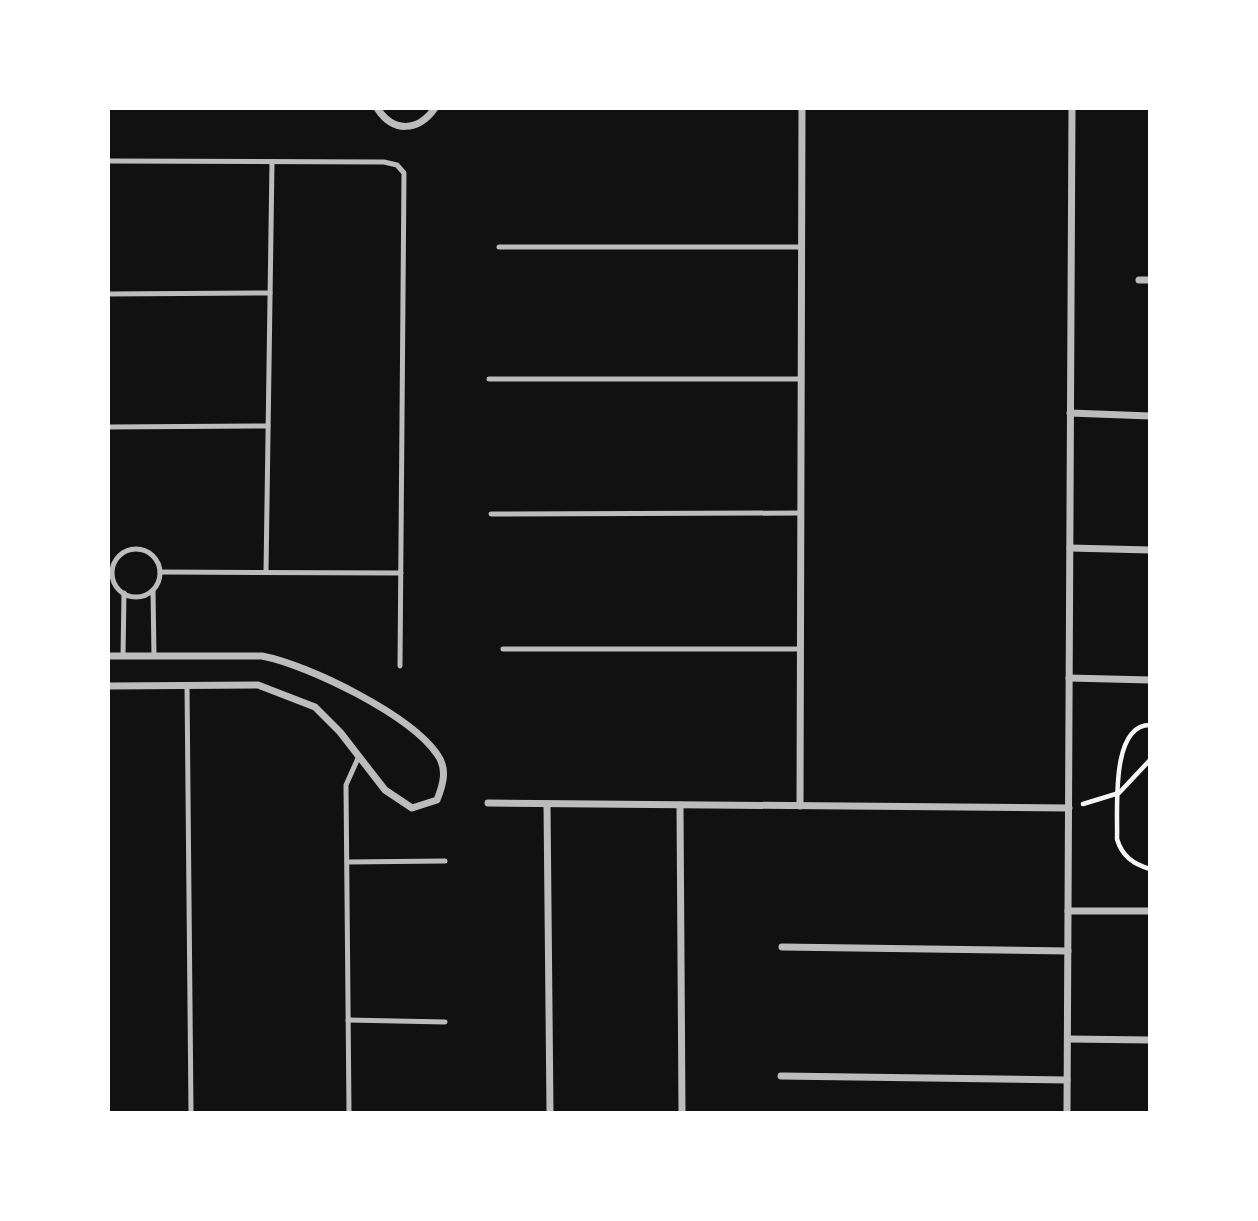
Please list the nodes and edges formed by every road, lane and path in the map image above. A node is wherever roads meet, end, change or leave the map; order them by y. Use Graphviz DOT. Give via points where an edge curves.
graph roads {
  1 [pos="377,108"];
  2 [pos="435,108"];
  3 [pos="802,108"];
  4 [pos="1072,108"];
  5 [pos="108,161"];
  6 [pos="272,162"];
  7 [pos="499,247"];
  8 [pos="802,247"];
  9 [pos="1150,280"];
  10 [pos="1139,281"];
  11 [pos="270,293"];
  12 [pos="108,294"];
  13 [pos="489,379"];
  14 [pos="801,379"];
  15 [pos="1070,413"];
  16 [pos="1150,416"];
  17 [pos="268,426"];
  18 [pos="108,427"];
  19 [pos="801,513"];
  20 [pos="491,514"];
  21 [pos="1070,548"];
  22 [pos="1150,550"];
  23 [pos="160,572"];
  24 [pos="266,572"];
  25 [pos="401,573"];
  26 [pos="110,574"];
  27 [pos="153,590"];
  28 [pos="124,593"];
  29 [pos="503,649"];
  30 [pos="800,649"];
  31 [pos="108,656"];
  32 [pos="123,656"];
  33 [pos="155,656"];
  34 [pos="400,666"];
  35 [pos="1069,677"];
  36 [pos="1150,680"];
  37 [pos="187,685"];
  38 [pos="108,686"];
  39 [pos="1150,725"];
  40 [pos="359,756"];
  41 [pos="1150,760"];
  42 [pos="1119,793"];
  43 [pos="488,803"];
  44 [pos="547,804"];
  45 [pos="680,805"];
  46 [pos="800,806"];
  47 [pos="1069,808"];
  48 [pos="445,861"];
  49 [pos="347,862"];
  50 [pos="1150,869"];
  51 [pos="1068,911"];
  52 [pos="1150,911"];
  53 [pos="782,947"];
  54 [pos="1068,951"];
  55 [pos="348,1020"];
  56 [pos="445,1022"];
  57 [pos="1068,1039"];
  58 [pos="1150,1040"];
  59 [pos="781,1076"];
  60 [pos="1067,1080"];
  61 [pos="191,1112"];
  62 [pos="349,1112"];
  63 [pos="550,1112"];
  64 [pos="682,1112"];
  65 [pos="1067,1112"];
  1 -- 2 [label="street" via="384,120 406,127 427,120"];
  3 -- 8 [label="street"];
  4 -- 15 [label="street"];
  5 -- 6 [label="lane"];
  6 -- 11 [label="lane"];
  6 -- 25 [label="lane" via="384,162 397,165 404,173"];
  7 -- 8 [label="lane"];
  8 -- 14 [label="street"];
  9 -- 10 [label="street"];
  11 -- 12 [label="lane"];
  11 -- 17 [label="lane"];
  13 -- 14 [label="lane"];
  14 -- 19 [label="street"];
  15 -- 16 [label="street"];
  15 -- 21 [label="street"];
  17 -- 18 [label="lane"];
  17 -- 24 [label="lane"];
  19 -- 20 [label="lane"];
  19 -- 30 [label="street"];
  21 -- 22 [label="street"];
  21 -- 35 [label="street"];
  23 -- 24 [label="lane"];
  23 -- 26 [label="lane" via="149,553 135,549 116,559"];
  23 -- 27 [label="lane"];
  24 -- 25 [label="lane"];
  25 -- 34 [label="lane"];
  26 -- 28 [label="lane"];
  27 -- 28 [label="lane" via="144,595"];
  27 -- 33 [label="lane"];
  28 -- 32 [label="lane"];
  29 -- 30 [label="lane"];
  30 -- 46 [label="street"];
  31 -- 32 [label="street"];
  32 -- 33 [label="street"];
  33 -- 40 [label="street" via="282,660 387,710 439,756 444,779 437,800 412,808 385,790"];
  35 -- 36 [label="street"];
  35 -- 47 [label="street"];
  37 -- 38 [label="street"];
  37 -- 40 [label="street" via="272,689 315,707"];
  37 -- 61 [label="lane"];
  39 -- 42 [label="path" via="1142,725 1127,737 1121,752"];
  40 -- 49 [label="lane" via="346,785"];
  41 -- 42 [label="path"];
  42 -- 47 [label="path"];
  42 -- 50 [label="path" via="1117,839 1121,851"];
  43 -- 44 [label="street"];
  44 -- 45 [label="street"];
  44 -- 63 [label="street"];
  45 -- 46 [label="street"];
  45 -- 64 [label="street"];
  46 -- 47 [label="street"];
  47 -- 51 [label="street"];
  48 -- 49 [label="lane"];
  49 -- 55 [label="lane"];
  51 -- 52 [label="street"];
  51 -- 54 [label="street"];
  53 -- 54 [label="street"];
  54 -- 57 [label="street"];
  55 -- 56 [label="lane"];
  55 -- 62 [label="lane"];
  57 -- 58 [label="street"];
  57 -- 60 [label="street"];
  59 -- 60 [label="street"];
  60 -- 65 [label="street"];
}
